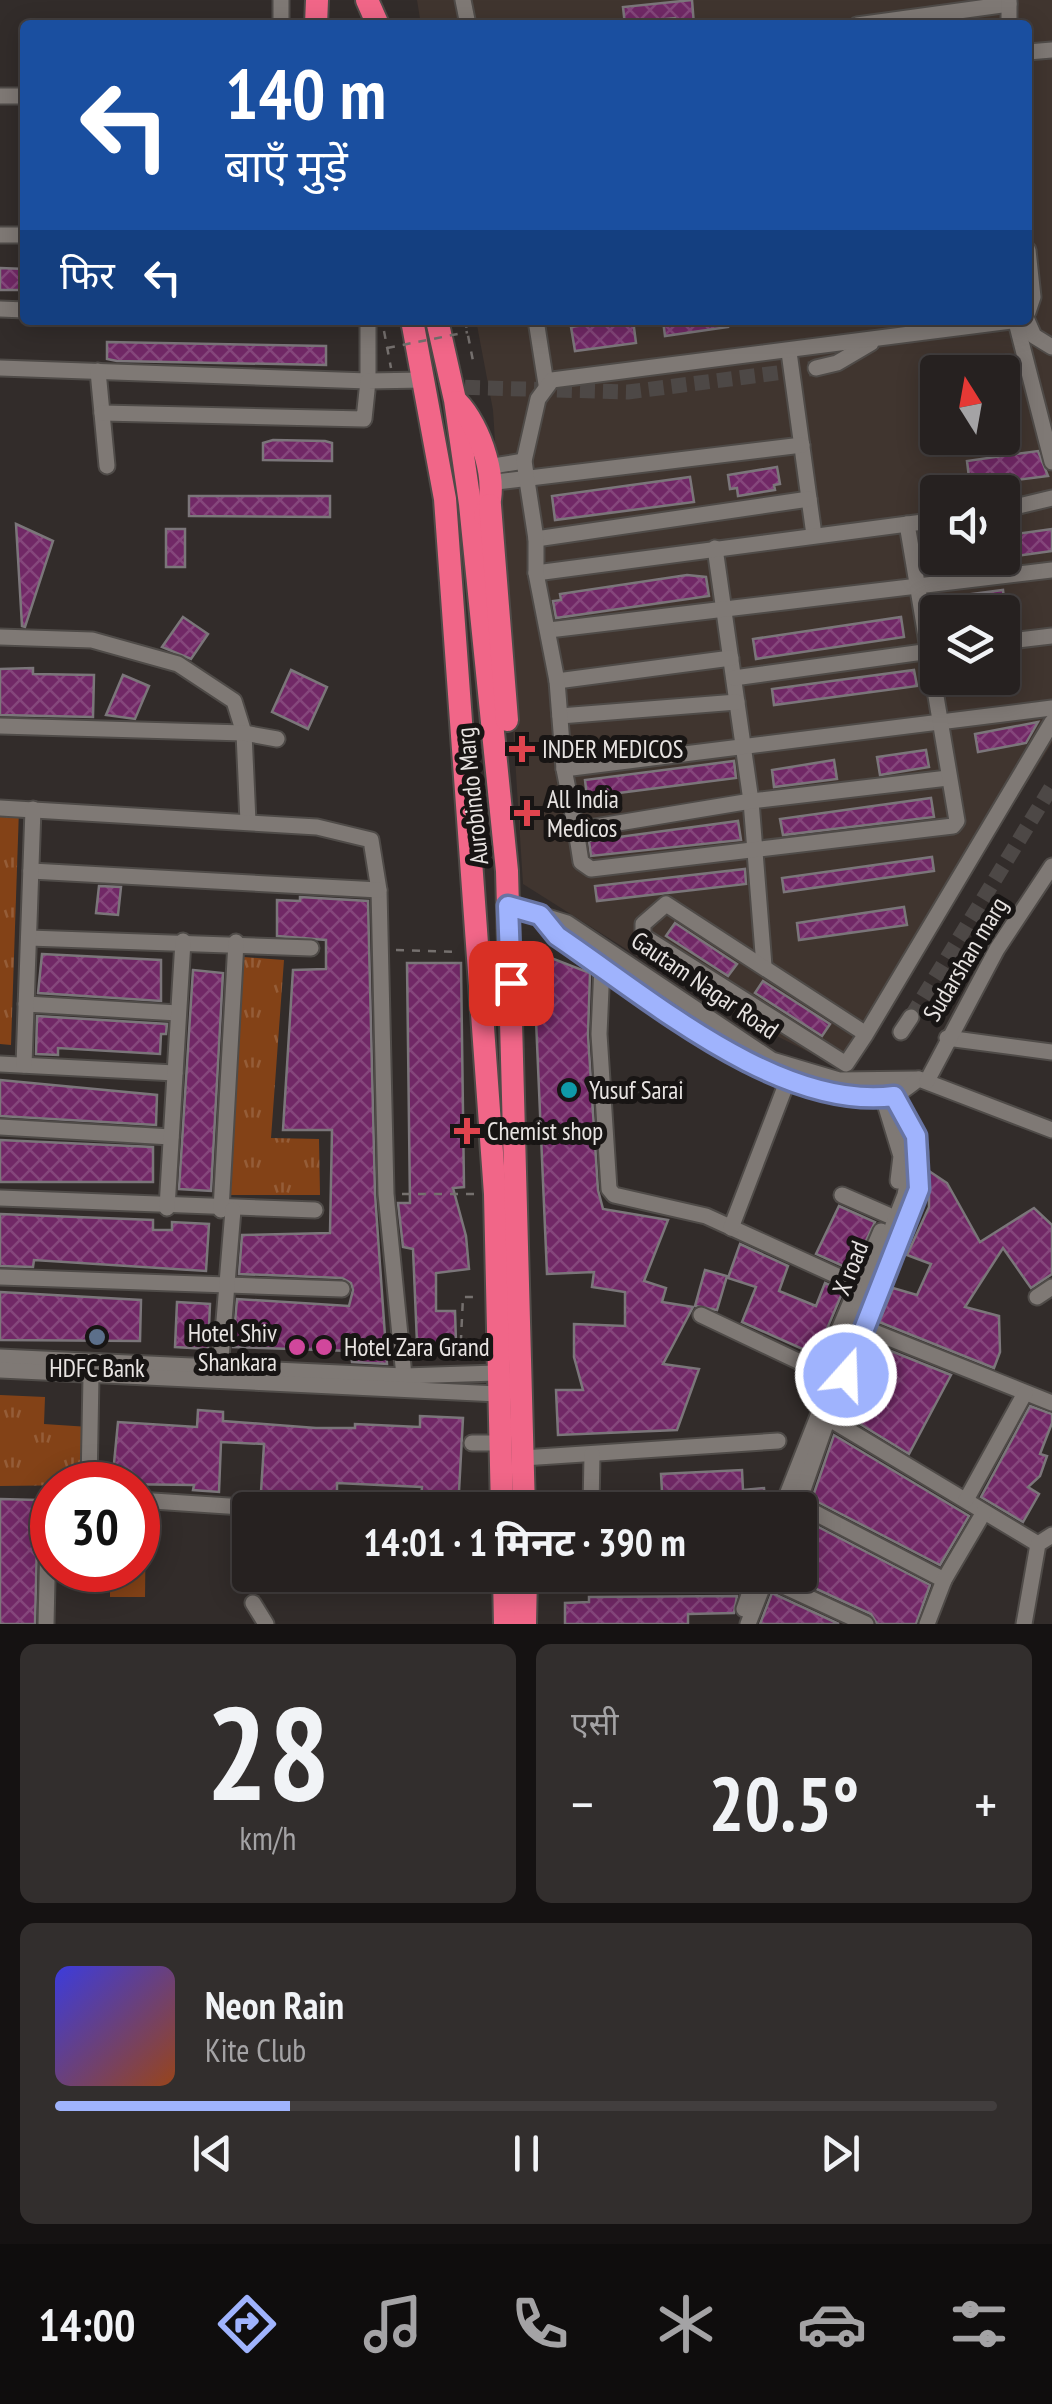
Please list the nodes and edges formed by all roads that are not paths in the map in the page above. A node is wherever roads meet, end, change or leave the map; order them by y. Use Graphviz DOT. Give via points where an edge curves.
graph roads {
  1 [pos="1009,2"];
  2 [pos="890,20"];
  3 [pos="368,325"];
  4 [pos="413,325"];
  5 [pos="438,325"];
  6 [pos="537,325"];
  7 [pos="972,325"];
  8 [pos="1023,325"];
  9 [pos="1027,325"];
  10 [pos="880,338"];
  11 [pos="1052,347"];
  12 [pos="789,352"];
  13 [pos="0,368"];
  14 [pos="816,368"];
  15 [pos="98,371"];
  16 [pos="423,380"];
  17 [pos="368,381"];
  18 [pos="546,384"];
  19 [pos="455,400"];
  20 [pos="102,414"];
  21 [pos="802,444"];
  22 [pos="524,461"];
  23 [pos="1052,462"];
  24 [pos="107,466"];
  25 [pos="526,479"];
  26 [pos="488,485"];
  27 [pos="809,498"];
  28 [pos="1052,498"];
  29 [pos="1020,506"];
  30 [pos="920,522"];
  31 [pos="907,524"];
  32 [pos="814,535"];
  33 [pos="474,538"];
  34 [pos="536,539"];
  35 [pos="715,548"];
  36 [pos="1052,570"];
  37 [pos="536,573"];
  38 [pos="917,584"];
  39 [pos="920,597"];
  40 [pos="724,609"];
  41 [pos="550,630"];
  42 [pos="1052,636"];
  43 [pos="0,637"];
  44 [pos="1020,640"];
  45 [pos="920,653"];
  46 [pos="731,658"];
  47 [pos="734,678"];
  48 [pos="557,681"];
  49 [pos="936,695"];
  50 [pos="737,702"];
  51 [pos="1052,708"];
  52 [pos="560,716"];
  53 [pos="1052,722"];
  54 [pos="939,724"];
  55 [pos="0,726"];
  56 [pos="244,733"];
  57 [pos="277,739"];
  58 [pos="744,750"];
  59 [pos="564,769"];
  60 [pos="948,778"];
  61 [pos="751,802"];
  62 [pos="0,808"];
  63 [pos="33,809"];
  64 [pos="248,822"];
  65 [pos="576,830"];
  66 [pos="754,846"];
  67 [pos="505,856"];
  68 [pos="1052,866"];
  69 [pos="31,871"];
  70 [pos="379,890"];
  71 [pos="508,906"];
  72 [pos="540,915"];
  73 [pos="29,938"];
  74 [pos="182,941"];
  75 [pos="236,942"];
  76 [pos="312,948"];
  77 [pos="602,966"];
  78 [pos="764,966"];
  79 [pos="26,1004"];
  80 [pos="178,1014"];
  81 [pos="911,1017"];
  82 [pos="901,1032"];
  83 [pos="866,1034"];
  84 [pos="947,1038"];
  85 [pos="1052,1052"];
  86 [pos="0,1064"];
  87 [pos="24,1066"];
  88 [pos="175,1073"];
  89 [pos="923,1080"];
  90 [pos="787,1082"];
  91 [pos="889,1096"];
  92 [pos="902,1114"];
  93 [pos="0,1127"];
  94 [pos="1052,1130"];
  95 [pos="171,1137"];
  96 [pos="842,1195"];
  97 [pos="0,1198"];
  98 [pos="167,1208"];
  99 [pos="227,1210"];
  100 [pos="315,1210"];
  101 [pos="888,1215"];
  102 [pos="731,1228"];
  103 [pos="0,1278"];
  104 [pos="227,1284"];
  105 [pos="857,1285"];
  106 [pos="1052,1286"];
  107 [pos="342,1289"];
  108 [pos="1038,1297"];
  109 [pos="701,1315"];
  110 [pos="864,1328"];
  111 [pos="0,1357"];
  112 [pos="0,1370"];
  113 [pos="220,1370"];
  114 [pos="91,1376"];
  115 [pos="404,1376"];
  116 [pos="497,1384"];
  117 [pos="1025,1393"];
  118 [pos="1052,1403"];
  119 [pos="828,1418"];
  120 [pos="778,1441"];
  121 [pos="472,1442"];
  122 [pos="500,1443"];
  123 [pos="592,1454"];
  124 [pos="522,1458"];
  125 [pos="89,1462"];
  126 [pos="501,1492"];
  127 [pos="523,1492"];
  128 [pos="591,1492"];
  129 [pos="788,1492"];
  130 [pos="802,1492"];
  131 [pos="966,1500"];
  132 [pos="160,1501"];
  133 [pos="232,1506"];
  134 [pos="984,1512"];
  135 [pos="817,1517"];
  136 [pos="1045,1539"];
  137 [pos="944,1580"];
  138 [pos="47,1592"];
  139 [pos="504,1592"];
  140 [pos="526,1592"];
  141 [pos="755,1592"];
  142 [pos="758,1592"];
  143 [pos="797,1592"];
  144 [pos="253,1603"];
  145 [pos="46,1624"];
  146 [pos="266,1624"];
  147 [pos="505,1624"];
  148 [pos="525,1624"];
  149 [pos="740,1624"];
  150 [pos="748,1624"];
  151 [pos="866,1624"];
  152 [pos="927,1624"];
  153 [pos="1024,1624"];
  1 -- 2 [label="street"];
  3 -- 17 [label="street"];
  4 -- 16 [label="highway, Aurobindo Marg"];
  5 -- 19 [label="highway, Aurobindo Marg"];
  6 -- 18 [label="street"];
  7 -- 10 [label="street"];
  8 -- 23 [label="street"];
  9 -- 11 [label="street"];
  10 -- 12 [label="street"];
  10 -- 14 [label="street"];
  12 -- 18 [label="street"];
  12 -- 21 [label="street"];
  13 -- 15 [label="street"];
  15 -- 17 [label="street"];
  15 -- 20 [label="street"];
  16 -- 17 [label="street"];
  16 -- 116 [label="highway, Aurobindo Marg" via="444,500 495,1194"];
  17 -- 20 [label="street" via="364,419"];
  18 -- 22 [label="street"];
  19 -- 26 [label="highway" via="472,417"];
  19 -- 33 [label="highway, Aurobindo Marg"];
  20 -- 24 [label="street"];
  21 -- 25 [label="street"];
  21 -- 27 [label="street"];
  22 -- 25 [label="street"];
  22 -- 26 [label="street"];
  25 -- 26 [label="street"];
  25 -- 34 [label="street"];
  26 -- 33 [label="highway"];
  26 -- 67 [label="highway" via="516,818"];
  27 -- 32 [label="street"];
  27 -- 34 [label="street"];
  28 -- 29 [label="street"];
  30 -- 31 [label="street"];
  31 -- 32 [label="street"];
  31 -- 38 [label="street"];
  32 -- 35 [label="street"];
  33 -- 67 [label="highway, Aurobindo Marg"];
  34 -- 37 [label="street"];
  35 -- 37 [label="street"];
  35 -- 40 [label="street"];
  36 -- 38 [label="street"];
  37 -- 41 [label="street"];
  38 -- 39 [label="street"];
  38 -- 40 [label="street"];
  40 -- 41 [label="street"];
  40 -- 46 [label="street"];
  41 -- 48 [label="street"];
  42 -- 44 [label="street"];
  43 -- 56 [label="street" via="92,640 178,664 234,701"];
  45 -- 47 [label="street"];
  46 -- 47 [label="street"];
  46 -- 48 [label="street"];
  47 -- 50 [label="street"];
  48 -- 52 [label="street"];
  49 -- 54 [label="street"];
  50 -- 52 [label="street"];
  50 -- 58 [label="street"];
  51 -- 54 [label="street"];
  52 -- 59 [label="street"];
  53 -- 83 [label="street"];
  54 -- 58 [label="street"];
  54 -- 60 [label="street"];
  55 -- 56 [label="street"];
  56 -- 57 [label="street"];
  56 -- 64 [label="street"];
  58 -- 59 [label="street"];
  58 -- 61 [label="street"];
  59 -- 65 [label="street"];
  60 -- 61 [label="street"];
  60 -- 66 [label="street" via="956,821 950,827"];
  61 -- 65 [label="street"];
  61 -- 66 [label="street"];
  62 -- 63 [label="street"];
  63 -- 64 [label="street"];
  63 -- 69 [label="street"];
  64 -- 70 [label="street" via="362,834 375,849"];
  65 -- 66 [label="street" via="580,862 590,869"];
  66 -- 78 [label="street"];
  67 -- 71 [label="highway, Aurobindo Marg"];
  68 -- 84 [label="street, Sudarshan marg"];
  69 -- 70 [label="street"];
  69 -- 73 [label="street"];
  70 -- 115 [label="street" via="386,1194"];
  71 -- 72 [label="street, Gautam Nagar Road"];
  71 -- 124 [label="highway, Aurobindo Marg"];
  72 -- 77 [label="street" via="557,936"];
  72 -- 89 [label="street, Gautam Nagar Road" via="568,923 772,1060 839,1080"];
  73 -- 74 [label="street"];
  73 -- 79 [label="street"];
  74 -- 75 [label="street"];
  74 -- 80 [label="street"];
  75 -- 76 [label="street"];
  75 -- 99 [label="street"];
  77 -- 90 [label="street"];
  77 -- 102 [label="street" via="599,1034 609,1189"];
  78 -- 83 [label="street"];
  78 -- 83 [label="street" via="666,904 641,928 643,936 846,1064"];
  79 -- 80 [label="street"];
  79 -- 87 [label="street"];
  80 -- 88 [label="street"];
  81 -- 82 [label="street"];
  84 -- 85 [label="street"];
  84 -- 89 [label="street, Sudarshan marg"];
  86 -- 87 [label="street"];
  87 -- 88 [label="street"];
  88 -- 95 [label="street"];
  89 -- 91 [label="street"];
  89 -- 94 [label="street, Gautam Nagar Road"];
  90 -- 91 [label="street" via="838,1096"];
  90 -- 102 [label="street"];
  91 -- 92 [label="street, X road"];
  91 -- 101 [label="street" via="900,1156"];
  92 -- 110 [label="street" via="916,1136 919,1189"];
  92 -- 129 [label="street, X road" via="912,1158 905,1195"];
  93 -- 95 [label="street"];
  95 -- 98 [label="street"];
  96 -- 101 [label="street"];
  97 -- 98 [label="street"];
  98 -- 99 [label="street"];
  99 -- 100 [label="street"];
  99 -- 104 [label="street"];
  101 -- 105 [label="street"];
  102 -- 105 [label="street"];
  103 -- 104 [label="street"];
  104 -- 107 [label="street"];
  104 -- 113 [label="street"];
  105 -- 109 [label="street" via="821,1372"];
  106 -- 108 [label="street"];
  110 -- 117 [label="street"];
  110 -- 119 [label="street"];
  111 -- 113 [label="street"];
  112 -- 114 [label="street"];
  113 -- 115 [label="street"];
  114 -- 116 [label="street"];
  114 -- 125 [label="street"];
  115 -- 116 [label="street"];
  116 -- 122 [label="highway, Aurobindo Marg"];
  117 -- 118 [label="street"];
  117 -- 131 [label="street"];
  119 -- 130 [label="street"];
  119 -- 131 [label="street"];
  120 -- 123 [label="street"];
  121 -- 122 [label="street"];
  122 -- 126 [label="highway, Aurobindo Marg"];
  123 -- 124 [label="street"];
  123 -- 128 [label="street"];
  124 -- 127 [label="highway, Aurobindo Marg"];
  131 -- 134 [label="street"];
  132 -- 133 [label="street"];
  134 -- 136 [label="street"];
  134 -- 137 [label="street"];
  135 -- 137 [label="street"];
  136 -- 153 [label="street"];
  137 -- 152 [label="street"];
  138 -- 145 [label="street"];
  139 -- 147 [label="highway"];
  140 -- 148 [label="highway"];
  141 -- 149 [label="street"];
  142 -- 150 [label="street"];
  143 -- 151 [label="street"];
  144 -- 146 [label="street"];
}
